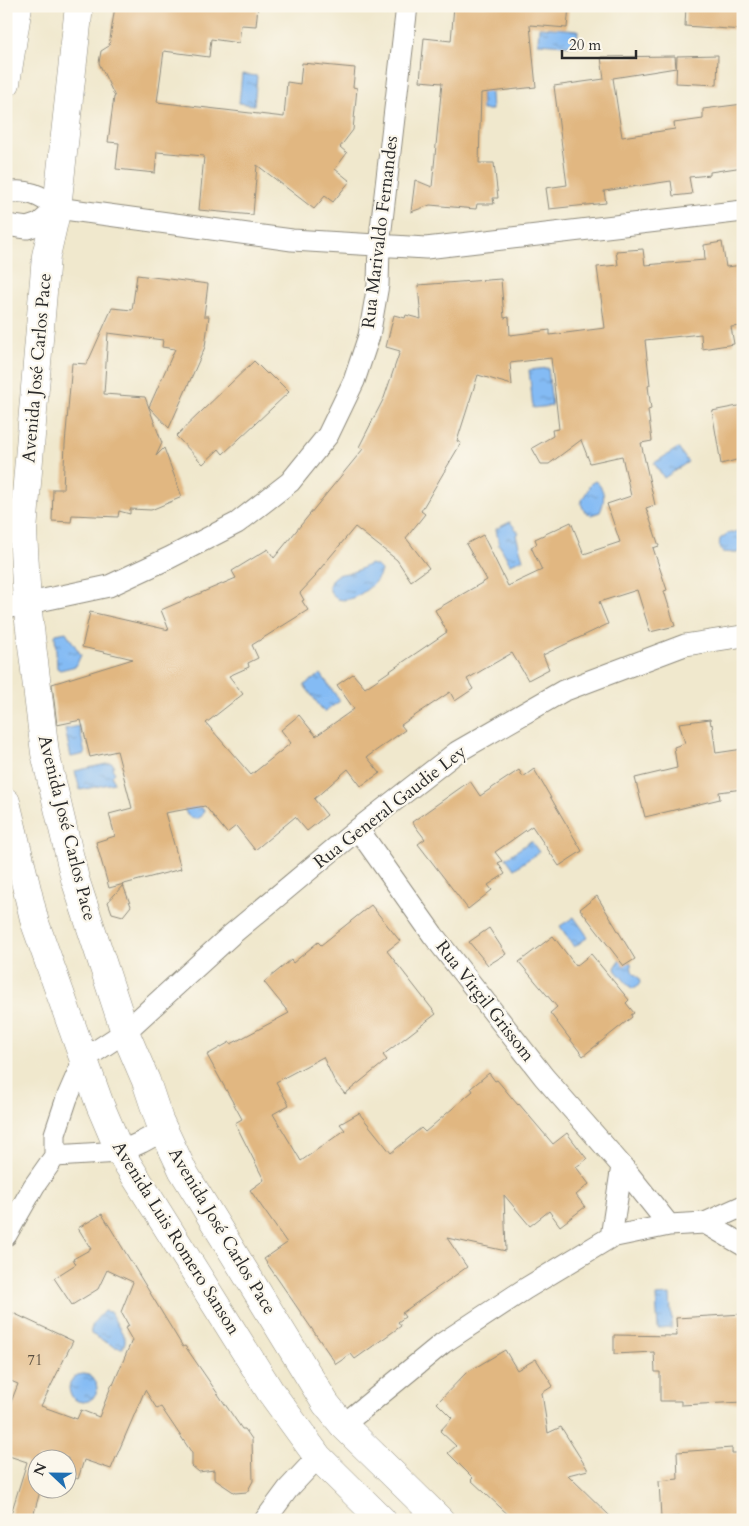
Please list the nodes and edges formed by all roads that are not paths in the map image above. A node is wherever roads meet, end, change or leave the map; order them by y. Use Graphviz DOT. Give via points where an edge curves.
graph roads {
  1 [pos="18,6"];
  2 [pos="79,6"];
  3 [pos="407,6"];
  4 [pos="6,83"];
  5 [pos="6,193"];
  6 [pos="57,208"];
  7 [pos="743,211"];
  8 [pos="6,225"];
  9 [pos="379,246"];
  10 [pos="14,532"];
  11 [pos="17,606"];
  12 [pos="743,636"];
  13 [pos="6,802"];
  14 [pos="358,829"];
  15 [pos="125,1032"];
  16 [pos="84,1059"];
  17 [pos="164,1130"];
  18 [pos="120,1152"];
  19 [pos="55,1156"];
  20 [pos="622,1166"];
  21 [pos="743,1206"];
  22 [pos="706,1223"];
  23 [pos="669,1225"];
  24 [pos="6,1235"];
  25 [pos="612,1236"];
  26 [pos="743,1245"];
  27 [pos="343,1425"];
  28 [pos="318,1457"];
  29 [pos="265,1520"];
  30 [pos="382,1520"];
  31 [pos="440,1520"];
  1 -- 4 [label="main road"];
  2 -- 6 [label="main road, Avenida José Carlos Pace"];
  3 -- 9 [label="street, Rua Marivaldo Fernandes"];
  5 -- 6 [label="street" via="30,192 42,196"];
  6 -- 8 [label="street" via="40,224 27,228"];
  6 -- 9 [label="street" via="292,240"];
  6 -- 10 [label="main road, Avenida José Carlos Pace" via="46,256"];
  7 -- 9 [label="street" via="426,248"];
  9 -- 11 [label="street, Rua Marivaldo Fernandes" via="378,285 368,336 354,381 328,435 290,482 238,523 109,586"];
  10 -- 11 [label="main road, Avenida José Carlos Pace"];
  11 -- 15 [label="main road, Avenida José Carlos Pace" via="45,753 75,879"];
  12 -- 14 [label="street, Rua General Gaudie Ley" via="685,645 563,691 457,752"];
  13 -- 16 [label="main road, Avenida Luis Romero Sanson" via="35,923"];
  14 -- 15 [label="street, Rua General Gaudie Ley" via="231,935"];
  14 -- 20 [label="street, Rua Virgil Grissom" via="433,935 544,1078"];
  15 -- 16 [label="street, Rua General Gaudie Ley"];
  15 -- 17 [label="main road, Avenida José Carlos Pace"];
  16 -- 18 [label="main road, Avenida Luis Romero Sanson"];
  16 -- 19 [label="street" via="56,1134"];
  17 -- 18 [label="street"];
  17 -- 27 [label="main road, Avenida José Carlos Pace" via="188,1179 326,1404"];
  18 -- 19 [label="street"];
  18 -- 28 [label="main road, Avenida Luis Romero Sanson" via="270,1391"];
  19 -- 24 [label="street"];
  20 -- 23 [label="street, Rua Virgil Grissom"];
  20 -- 25 [label="street"];
  21 -- 22 [label="street"];
  22 -- 23 [label="street"];
  22 -- 26 [label="street"];
  23 -- 25 [label="street"];
  25 -- 27 [label="street" via="443,1343"];
  27 -- 31 [label="main road, Avenida José Carlos Pace"];
  28 -- 29 [label="street"];
  28 -- 30 [label="main road, Avenida Luis Romero Sanson"];
}
